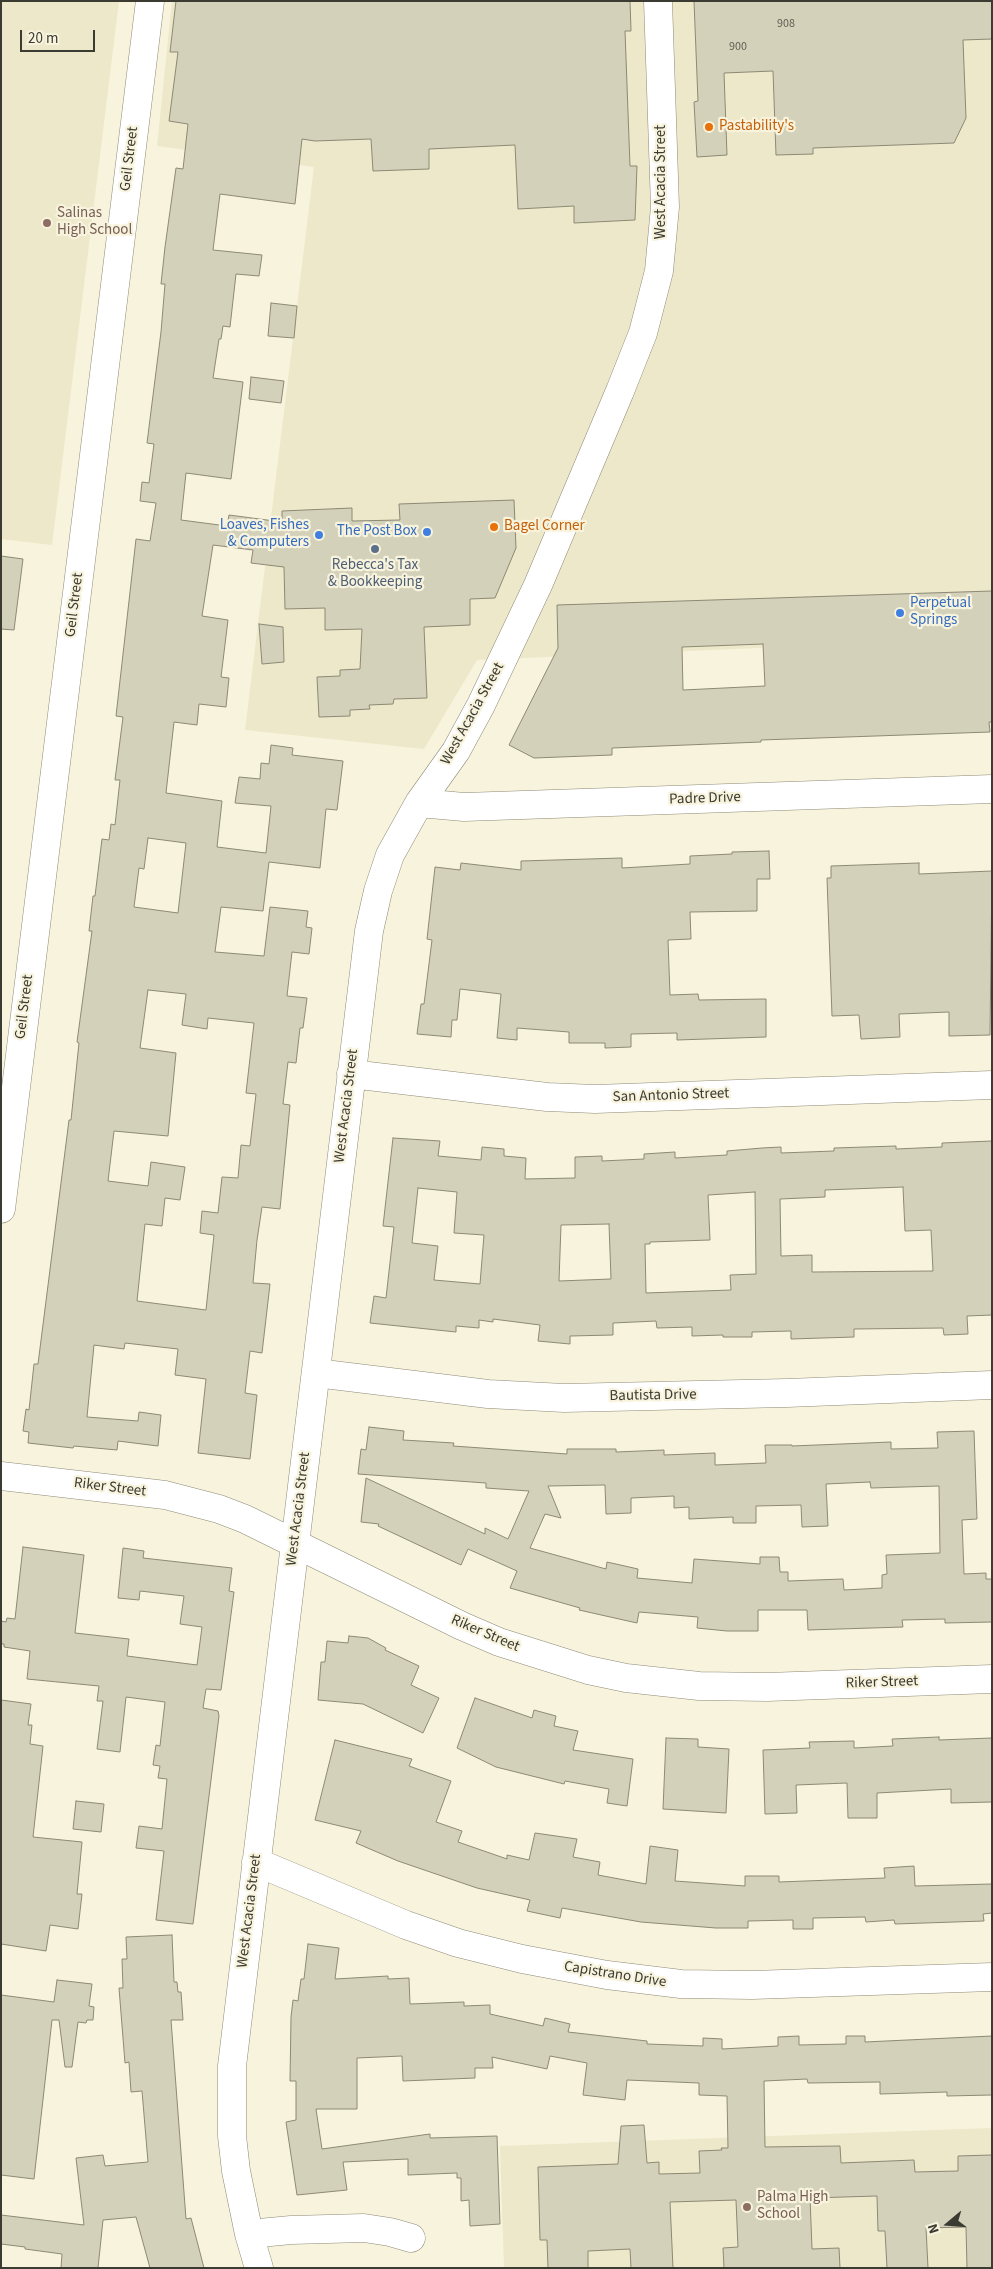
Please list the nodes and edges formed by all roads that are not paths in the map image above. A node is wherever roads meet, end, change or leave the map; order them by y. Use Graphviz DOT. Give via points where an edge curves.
graph roads {
  1 [pos="150,1"];
  2 [pos="658,1"];
  3 [pos="992,789"];
  4 [pos="419,803"];
  5 [pos="11,1038"];
  6 [pos="351,1074"];
  7 [pos="992,1085"];
  8 [pos="1,1210"];
  9 [pos="316,1373"];
  10 [pos="992,1385"];
  11 [pos="1,1476"];
  12 [pos="295,1543"];
  13 [pos="992,1679"];
  14 [pos="256,1862"];
  15 [pos="992,1977"];
  16 [pos="249,2234"];
  17 [pos="411,2238"];
  18 [pos="259,2268"];
  1 -- 5 [label="street, Geil Street"];
  2 -- 4 [label="street, West Acacia Street" via="665,206 659,272 643,333 538,585 456,751"];
  3 -- 4 [label="street, Padre Drive" via="464,807"];
  4 -- 6 [label="street, West Acacia Street" via="390,855 378,891 368,940"];
  5 -- 8 [label="street, Geil Street"];
  6 -- 7 [label="street, San Antonio Street" via="595,1099"];
  6 -- 9 [label="street, West Acacia Street"];
  9 -- 10 [label="street, Bautista Drive" via="488,1394 564,1398"];
  9 -- 12 [label="street, West Acacia Street"];
  11 -- 12 [label="street, Riker Street" via="165,1495 220,1509"];
  12 -- 13 [label="street, Riker Street" via="499,1642 588,1670 626,1678 759,1688"];
  12 -- 14 [label="street, West Acacia Street"];
  14 -- 15 [label="street, Capistrano Drive" via="406,1925 458,1943 607,1975 681,1984 743,1985"];
  14 -- 16 [label="street, West Acacia Street" via="237,2019 231,2102 236,2171"];
  16 -- 17 [label="street" via="364,2228"];
  16 -- 18 [label="street, West Acacia Street"];
}
